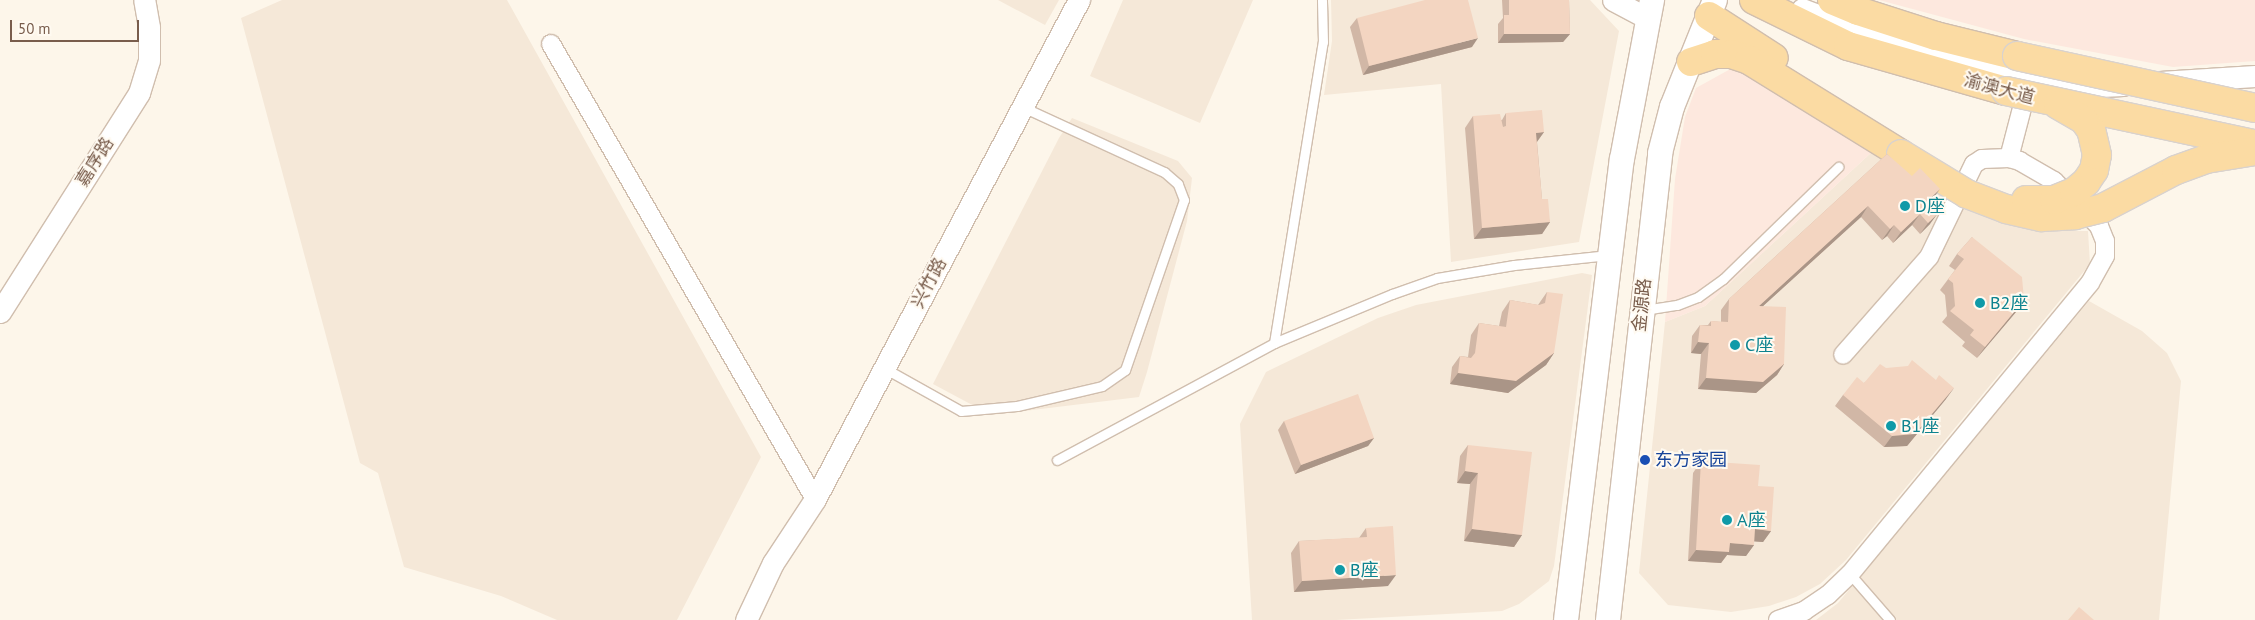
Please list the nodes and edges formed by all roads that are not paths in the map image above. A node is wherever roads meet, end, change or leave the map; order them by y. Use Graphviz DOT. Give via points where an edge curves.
graph roads {
  1 [pos="144,0"];
  2 [pos="1079,0"];
  3 [pos="1322,0"];
  4 [pos="1614,0"];
  5 [pos="1754,0"];
  6 [pos="1782,0"];
  7 [pos="1832,0"];
  8 [pos="1712,8"];
  9 [pos="1650,10"];
  10 [pos="551,44"];
  11 [pos="1691,62"];
  12 [pos="2255,76"];
  13 [pos="2030,80"];
  14 [pos="2058,104"];
  15 [pos="1023,106"];
  16 [pos="2255,108"];
  17 [pos="2255,144"];
  18 [pos="1903,149"];
  19 [pos="2255,151"];
  20 [pos="2008,158"];
  21 [pos="1622,159"];
  22 [pos="1838,167"];
  23 [pos="1656,183"];
  24 [pos="1609,255"];
  25 [pos="1642,310"];
  26 [pos="0,312"];
  27 [pos="1274,343"];
  28 [pos="1843,355"];
  29 [pos="884,368"];
  30 [pos="1057,460"];
  31 [pos="815,499"];
  32 [pos="773,563"];
  33 [pos="1850,574"];
  34 [pos="746,620"];
  35 [pos="755,620"];
  36 [pos="1566,620"];
  37 [pos="1608,620"];
  38 [pos="1778,620"];
  39 [pos="1890,620"];
  1 -- 26 [label="street, 嘉序路" via="149,27 149,60 139,92"];
  2 -- 15 [label="street, 兴竹路"];
  3 -- 27 [label="lane" via="1323,42"];
  4 -- 9 [label="street"];
  5 -- 14 [label="main road, 渝澳大道, bridge" via="1848,46"];
  6 -- 13 [label="street" via="1870,35"];
  7 -- 16 [label="main road, 渝澳大道, bridge" via="1858,12 1945,38"];
  8 -- 11 [label="main road, 金源路"];
  8 -- 18 [label="main road"];
  9 -- 21 [label="main road"];
  10 -- 31 [label="street"];
  11 -- 18 [label="main road" via="1715,54 1731,54 1749,60"];
  11 -- 23 [label="main road, 金源路" via="1672,106"];
  12 -- 13 [label="street" via="2105,87"];
  13 -- 20 [label="street"];
  14 -- 17 [label="main road, 渝澳大道, bridge"];
  14 -- 18 [label="main road, bridge" via="2084,120 2091,130 2097,155 2094,170 2086,182 2074,192 2054,200 2033,201 2008,196 1975,184"];
  15 -- 29 [label="street, 兴竹路"];
  15 -- 29 [label="lane" via="1164,172 1178,184 1184,200 1125,370 1102,386 1016,406 961,411"];
  18 -- 19 [label="main road, bridge" via="1967,194 2006,210 2042,217 2076,216 2103,208 2206,158"];
  20 -- 28 [label="street" via="1982,158 1974,164 1930,257"];
  20 -- 33 [label="street" via="2054,181 2099,226 2105,241 2100,269"];
  21 -- 23 [label="main road" via="1631,148 1646,148 1654,160"];
  21 -- 24 [label="main road"];
  22 -- 25 [label="lane" via="1723,279 1698,297 1677,305"];
  23 -- 25 [label="main road, 金源路"];
  24 -- 27 [label="lane" via="1514,265 1437,278"];
  24 -- 36 [label="main road"];
  25 -- 37 [label="main road, 金源路"];
  27 -- 30 [label="lane"];
  29 -- 31 [label="street, 兴竹路"];
  31 -- 32 [label="street, 兴竹路"];
  32 -- 34 [label="street, 兴竹路"];
  32 -- 35 [label="street, 兴竹路"];
  33 -- 38 [label="street" via="1828,595 1804,611"];
  33 -- 39 [label="lane"];
}
